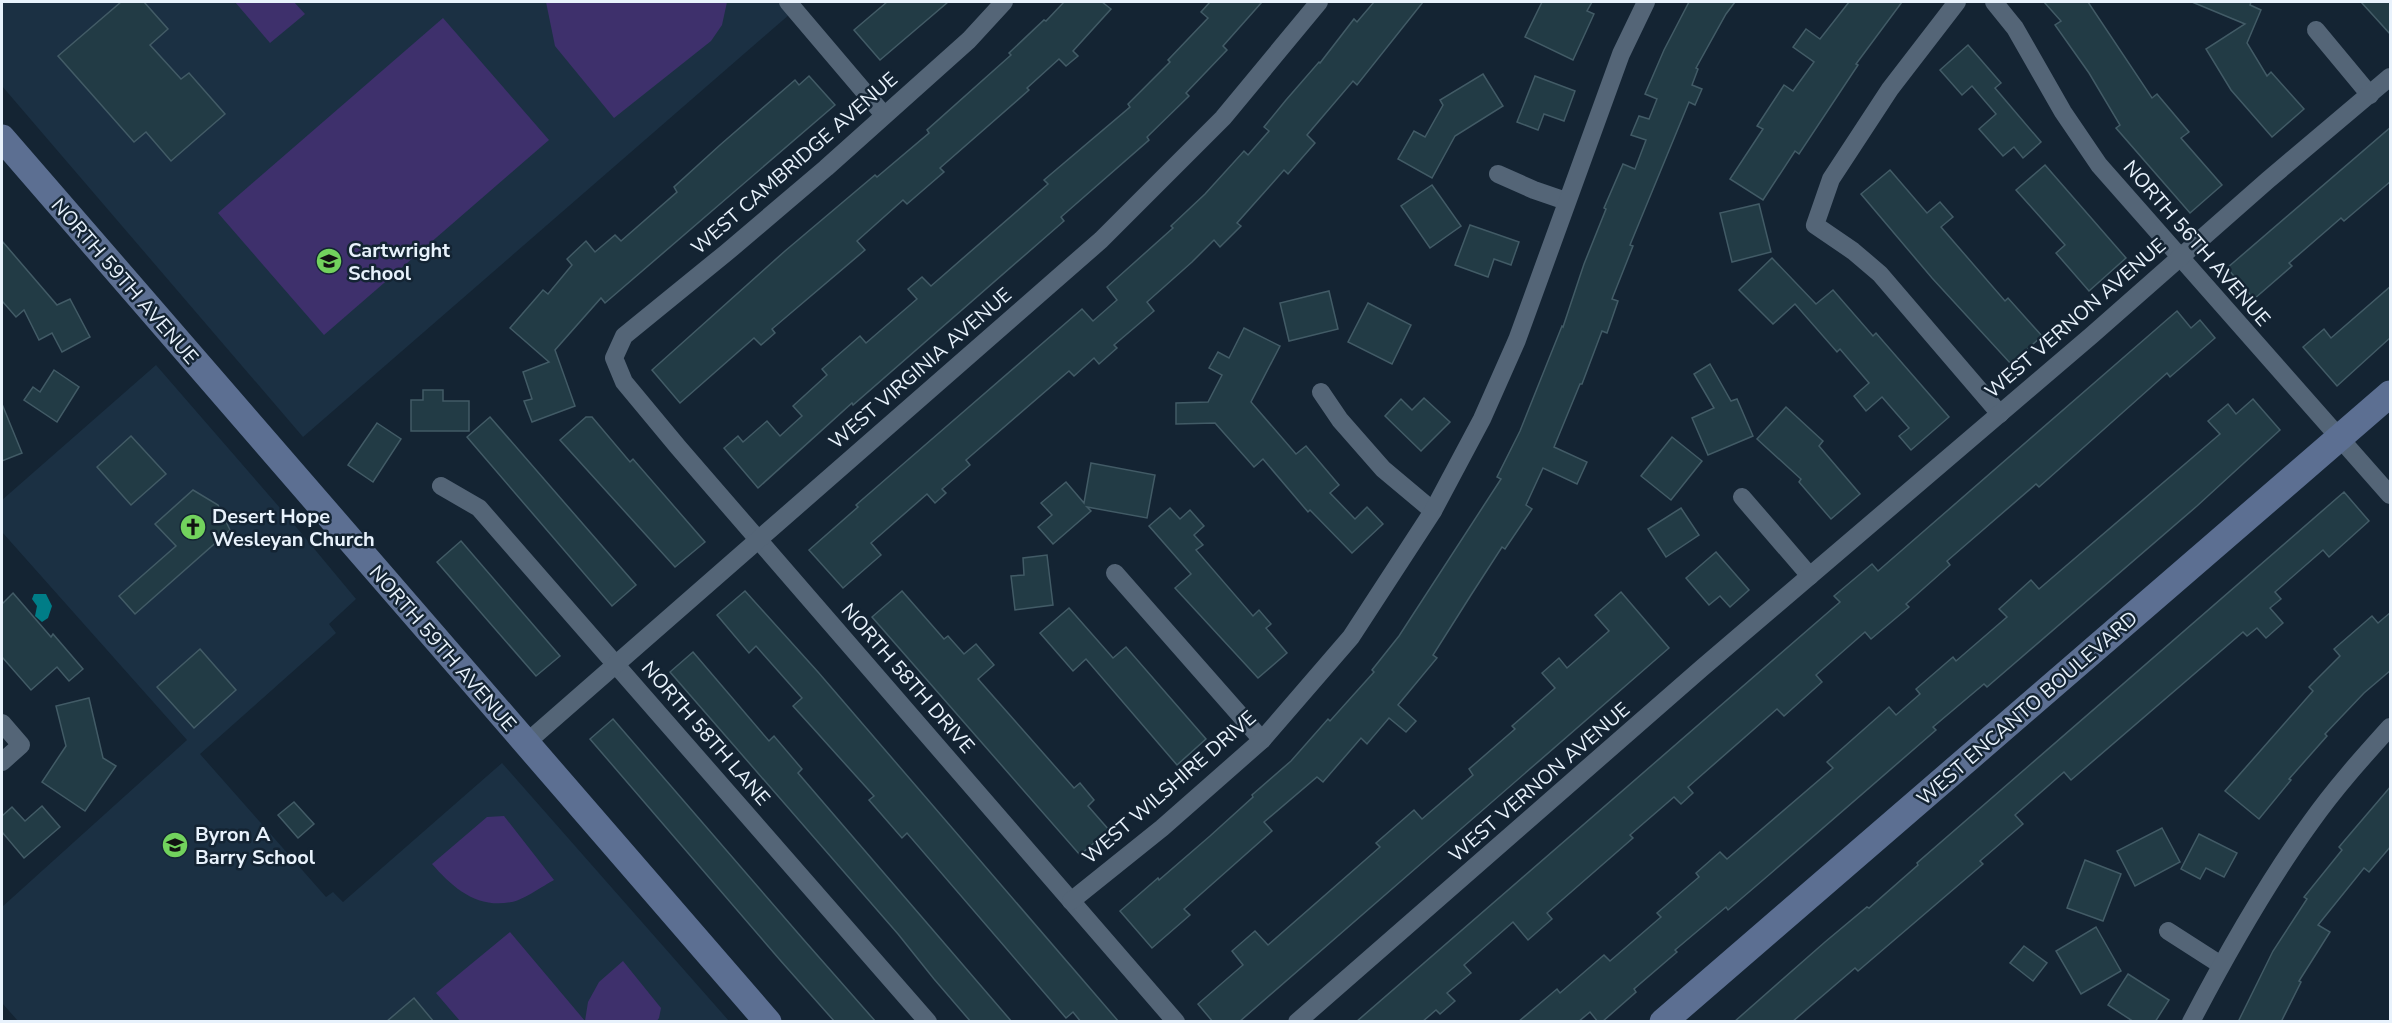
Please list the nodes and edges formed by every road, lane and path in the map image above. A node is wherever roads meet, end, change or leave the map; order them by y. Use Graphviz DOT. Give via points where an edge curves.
graph roads {
  1 [pos="788,2"];
  2 [pos="1004,2"];
  3 [pos="1318,2"];
  4 [pos="1646,2"];
  5 [pos="1957,2"];
  6 [pos="1994,2"];
  7 [pos="2316,30"];
  8 [pos="2391,77"];
  9 [pos="2370,95"];
  10 [pos="884,115"];
  11 [pos="5,149"];
  12 [pos="1498,174"];
  13 [pos="1566,201"];
  14 [pos="2179,257"];
  15 [pos="614,358"];
  16 [pos="1321,392"];
  17 [pos="2391,394"];
  18 [pos="2000,414"];
  19 [pos="2339,438"];
  20 [pos="441,486"];
  21 [pos="2391,495"];
  22 [pos="1742,497"];
  23 [pos="1433,511"];
  24 [pos="758,539"];
  25 [pos="1114,573"];
  26 [pos="1810,576"];
  27 [pos="616,665"];
  28 [pos="2,723"];
  29 [pos="2391,727"];
  30 [pos="1262,740"];
  31 [pos="526,743"];
  32 [pos="2,762"];
  33 [pos="1071,902"];
  34 [pos="2168,931"];
  35 [pos="2221,965"];
  36 [pos="768,1022"];
  37 [pos="928,1022"];
  38 [pos="1176,1022"];
  39 [pos="1297,1022"];
  40 [pos="1663,1022"];
  41 [pos="2191,1022"];
  1 -- 10 [label="street"];
  2 -- 10 [label="street, WEST CAMBRIDGE AVENUE" via="969,40"];
  3 -- 24 [label="street, WEST VIRGINIA AVENUE" via="1223,118 1101,240"];
  4 -- 13 [label="street, WEST WILSHIRE DRIVE" via="1621,54"];
  5 -- 18 [label="street" via="1890,89 1831,179 1815,225 1880,274"];
  6 -- 14 [label="street, NORTH 56TH AVENUE" via="2015,28 2099,165"];
  7 -- 9 [label="street"];
  8 -- 9 [label="street, WEST VERNON AVENUE"];
  9 -- 14 [label="street, WEST VERNON AVENUE"];
  10 -- 15 [label="street, WEST CAMBRIDGE AVENUE" via="624,336"];
  11 -- 31 [label="main road, NORTH 59TH AVENUE"];
  12 -- 13 [label="street"];
  13 -- 23 [label="street, WEST WILSHIRE DRIVE" via="1517,340 1482,419"];
  14 -- 18 [label="street, WEST VERNON AVENUE"];
  14 -- 19 [label="street, NORTH 56TH AVENUE"];
  15 -- 24 [label="street, NORTH 58TH DRIVE" via="624,382"];
  16 -- 23 [label="street" via="1383,469"];
  17 -- 19 [label="main road, WEST ENCANTO BOULEVARD"];
  18 -- 26 [label="street, WEST VERNON AVENUE"];
  19 -- 21 [label="street, NORTH 56TH AVENUE"];
  19 -- 40 [label="main road, WEST ENCANTO BOULEVARD"];
  20 -- 27 [label="street, NORTH 58TH LANE" via="479,508"];
  22 -- 26 [label="street"];
  23 -- 30 [label="street, WEST WILSHIRE DRIVE" via="1351,637"];
  24 -- 27 [label="street, WEST VIRGINIA AVENUE"];
  24 -- 33 [label="street, NORTH 58TH DRIVE"];
  25 -- 30 [label="street"];
  26 -- 39 [label="street, WEST VERNON AVENUE"];
  27 -- 31 [label="street, WEST VIRGINIA AVENUE"];
  27 -- 37 [label="street, NORTH 58TH LANE"];
  28 -- 32 [label="street" via="21,745"];
  29 -- 35 [label="street" via="2311,821"];
  30 -- 33 [label="street, WEST WILSHIRE DRIVE"];
  31 -- 36 [label="main road, NORTH 59TH AVENUE"];
  33 -- 38 [label="street, NORTH 58TH DRIVE"];
  34 -- 35 [label="street"];
  35 -- 41 [label="street"];
}
